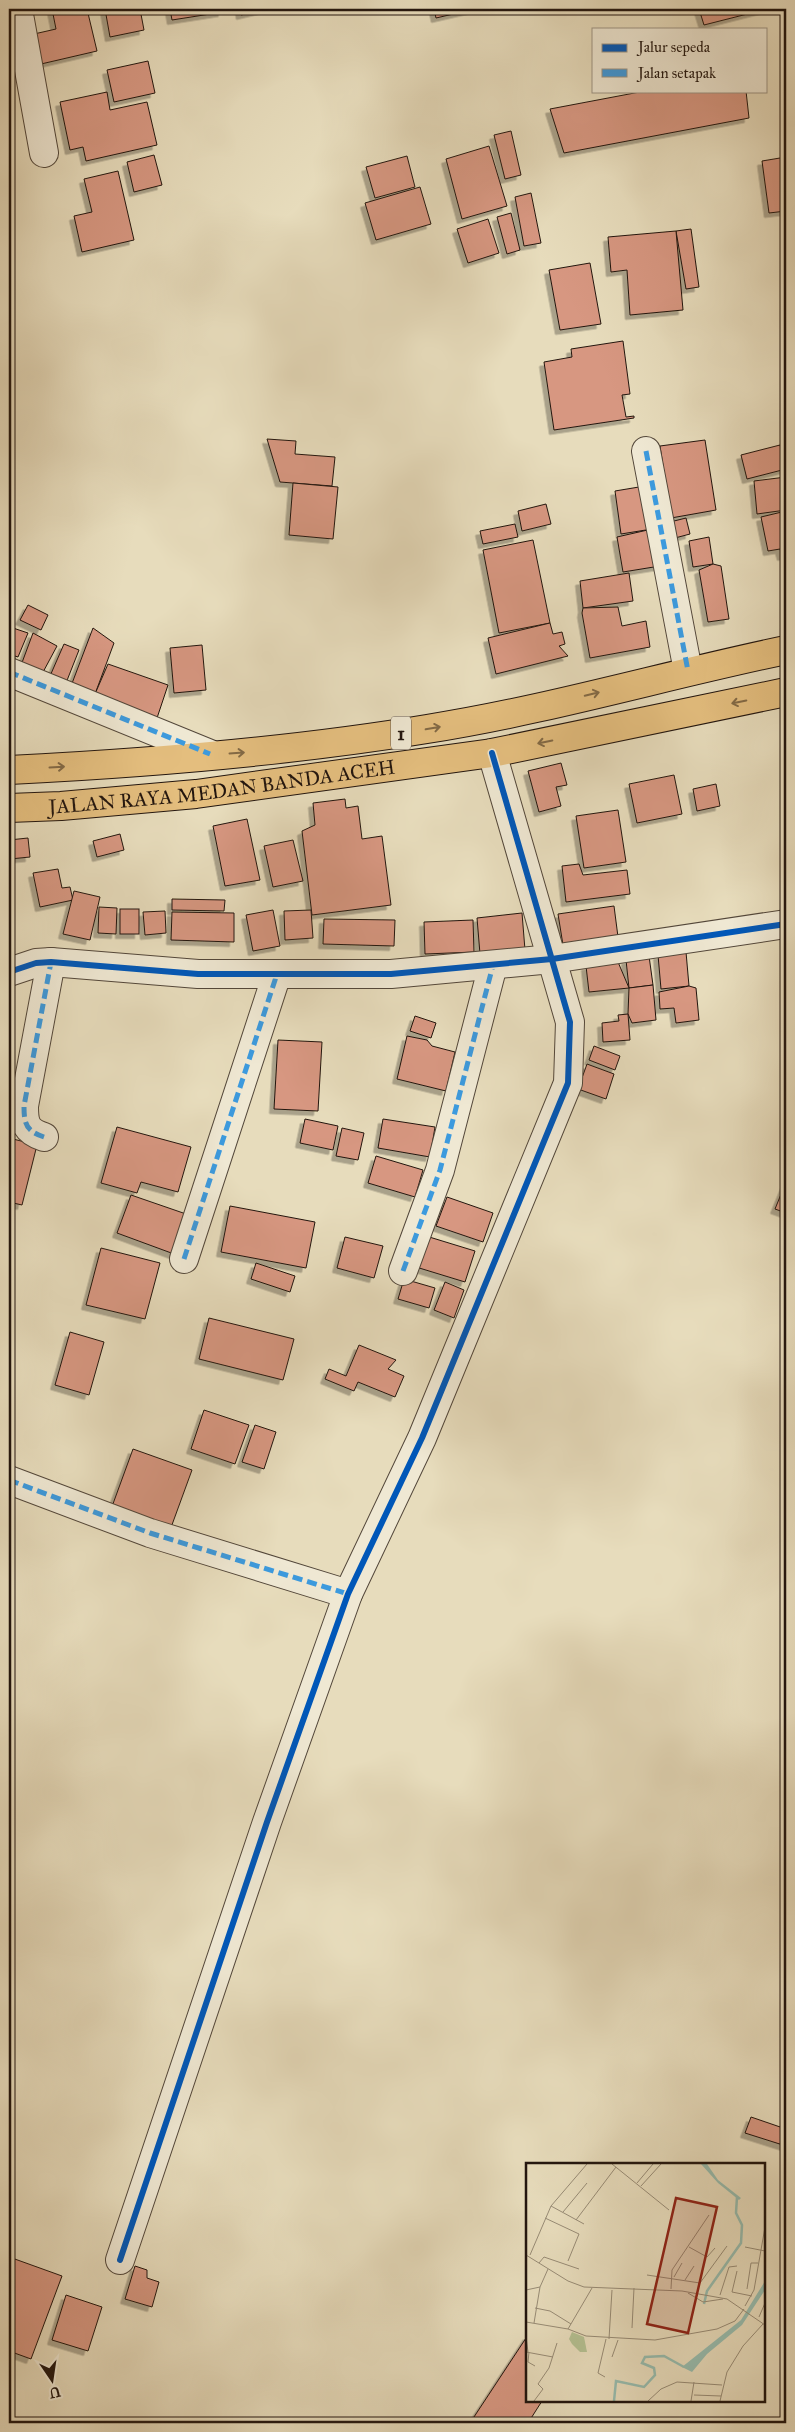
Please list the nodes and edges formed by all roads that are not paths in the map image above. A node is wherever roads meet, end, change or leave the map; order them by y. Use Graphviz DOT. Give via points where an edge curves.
graph roads {
  1 [pos="18,9"];
  2 [pos="44,153"];
  3 [pos="646,451"];
  4 [pos="786,650"];
  5 [pos="688,671"];
  6 [pos="9,672"];
  7 [pos="786,692"];
  8 [pos="330,743"];
  9 [pos="492,752"];
  10 [pos="210,754"];
  11 [pos="9,770"];
  12 [pos="329,775"];
  13 [pos="9,808"];
  14 [pos="786,924"];
  15 [pos="552,959"];
  16 [pos="51,962"];
  17 [pos="493,965"];
  18 [pos="9,972"];
  19 [pos="276,974"];
  20 [pos="44,1137"];
  21 [pos="184,1259"];
  22 [pos="403,1271"];
  23 [pos="9,1480"];
  24 [pos="348,1594"];
  25 [pos="120,2260"];
  1 -- 2 [label="street"];
  3 -- 5 [label="street"];
  4 -- 5 [label="highway, JALAN RAYA MEDAN BANDA ACEH / 1"];
  8 -- 5 [label="highway, JALAN RAYA MEDAN BANDA ACEH / 1, one-way" via="512,714"];
  6 -- 10 [label="street"];
  7 -- 9 [label="highway, JALAN RAYA MEDAN BANDA ACEH / 1, one-way"];
  10 -- 8 [label="highway, JALAN RAYA MEDAN BANDA ACEH / 1, one-way"];
  8 -- 12 [label="highway"];
  9 -- 12 [label="highway, JALAN RAYA MEDAN BANDA ACEH / 1"];
  9 -- 15 [label="street"];
  11 -- 10 [label="highway, JALAN RAYA MEDAN BANDA ACEH / 1, one-way"];
  12 -- 13 [label="highway, JALAN RAYA MEDAN BANDA ACEH / 1" via="196,794"];
  14 -- 15 [label="street"];
  15 -- 17 [label="street"];
  15 -- 24 [label="street" via="570,1022 568,1083 422,1438"];
  16 -- 18 [label="street" via="36,963"];
  16 -- 19 [label="street" via="198,974"];
  16 -- 20 [label="street" via="24,1106 28,1127 32,1133"];
  17 -- 19 [label="street" via="391,974"];
  17 -- 22 [label="street" via="440,1170"];
  19 -- 21 [label="street"];
  23 -- 24 [label="street" via="150,1533"];
  24 -- 25 [label="street" via="267,1822"];
}
